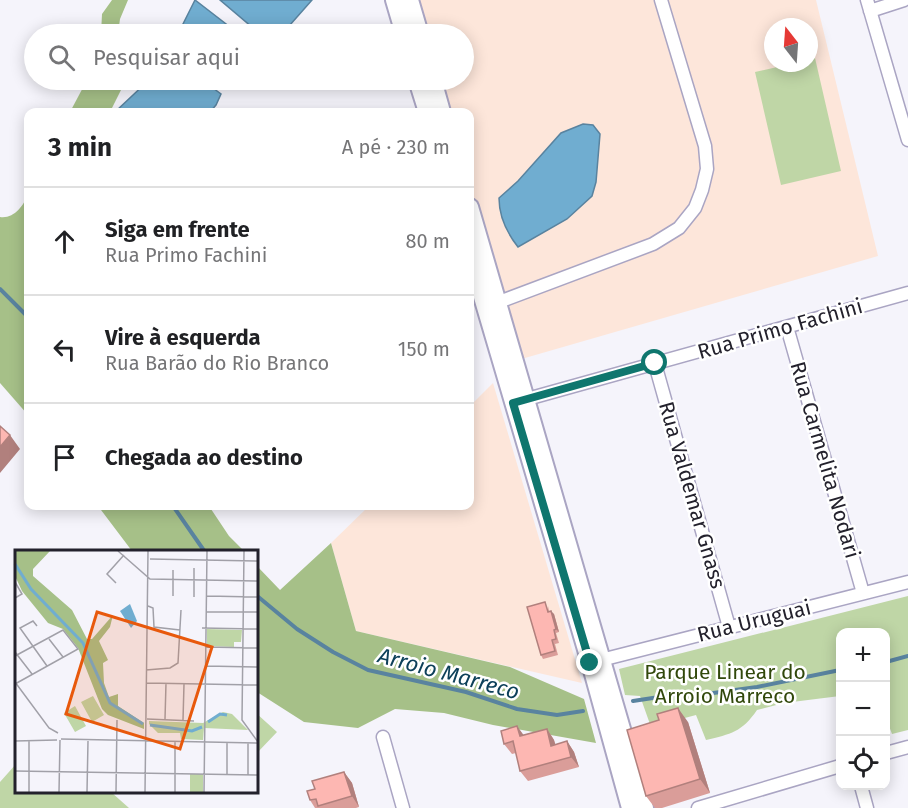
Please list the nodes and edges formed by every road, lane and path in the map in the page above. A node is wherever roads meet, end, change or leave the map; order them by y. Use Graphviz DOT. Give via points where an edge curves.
graph roads {
  1 [pos="394,0"];
  2 [pos="410,0"];
  3 [pos="661,0"];
  4 [pos="904,0"];
  5 [pos="868,5"];
  6 [pos="401,24"];
  7 [pos="417,24"];
  8 [pos="420,90"];
  9 [pos="436,90"];
  10 [pos="426,108"];
  11 [pos="441,108"];
  12 [pos="908,140"];
  13 [pos="474,226"];
  14 [pos="474,265"];
  15 [pos="908,293"];
  16 [pos="491,305"];
  17 [pos="787,327"];
  18 [pos="655,363"];
  19 [pos="519,401"];
  20 [pos="908,582"];
  21 [pos="863,593"];
  22 [pos="729,627"];
  23 [pos="601,660"];
  24 [pos="383,737"];
  25 [pos="620,746"];
  26 [pos="908,747"];
  27 [pos="890,752"];
  28 [pos="836,767"];
  29 [pos="862,790"];
  30 [pos="404,808"];
  31 [pos="630,808"];
  32 [pos="645,808"];
  33 [pos="698,808"];
  34 [pos="867,808"];
  1 -- 6 [label="main road"];
  2 -- 7 [label="main road"];
  3 -- 16 [label="street" via="705,146 706,169 695,208 680,228 653,244"];
  4 -- 5 [label="street"];
  5 -- 12 [label="street"];
  8 -- 10 [label="main road"];
  9 -- 11 [label="main road"];
  13 -- 16 [label="main road"];
  14 -- 16 [label="main road"];
  15 -- 17 [label="street, Rua Primo Fachini"];
  16 -- 19 [label="main road"];
  17 -- 18 [label="street, Rua Primo Fachini"];
  17 -- 21 [label="street, Rua Carmelita Nodari"];
  18 -- 19 [label="street, Rua Primo Fachini"];
  18 -- 22 [label="street, Rua Valdemar Gnass"];
  19 -- 23 [label="main road"];
  19 -- 25 [label="main road"];
  20 -- 21 [label="street, Rua Uruguai"];
  21 -- 22 [label="street, Rua Uruguai"];
  22 -- 23 [label="street, Rua Uruguai"];
  23 -- 25 [label="main road"];
  24 -- 30 [label="street"];
  25 -- 31 [label="main road"];
  25 -- 32 [label="main road"];
  26 -- 27 [label="street"];
  28 -- 33 [label="street"];
  29 -- 34 [label="street"];
}
